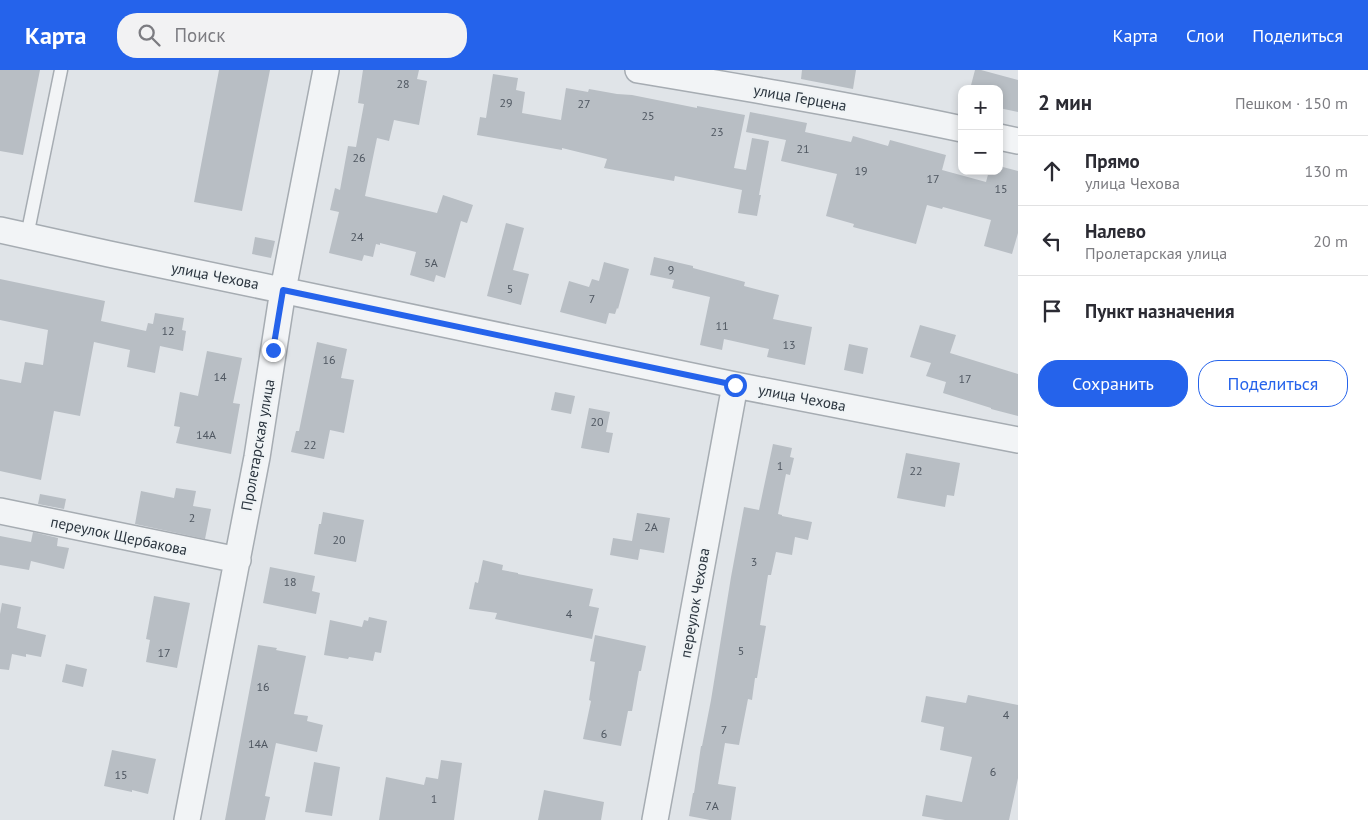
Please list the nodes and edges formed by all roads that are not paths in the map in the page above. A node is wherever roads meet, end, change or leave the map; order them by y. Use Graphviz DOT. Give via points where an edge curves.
graph roads {
  1 [pos="61,70"];
  2 [pos="326,70"];
  3 [pos="638,70"];
  4 [pos="958,128"];
  5 [pos="1003,138"];
  6 [pos="1018,141"];
  7 [pos="0,230"];
  8 [pos="27,236"];
  9 [pos="283,290"];
  10 [pos="735,385"];
  11 [pos="1018,440"];
  12 [pos="0,511"];
  13 [pos="238,560"];
  14 [pos="187,820"];
  15 [pos="655,820"];
  1 -- 8 [label="lane"];
  2 -- 9 [label="street, Пролетарская улица"];
  3 -- 4 [label="street, улица Герцена"];
  5 -- 6 [label="street"];
  7 -- 8 [label="street, улица Чехова"];
  8 -- 9 [label="street, улица Чехова"];
  9 -- 10 [label="street, улица Чехова"];
  9 -- 13 [label="street, Пролетарская улица"];
  10 -- 11 [label="street, улица Чехова"];
  10 -- 15 [label="street, переулок Чехова"];
  12 -- 13 [label="street, переулок Щербакова"];
  13 -- 14 [label="street, Пролетарская улица"];
}
